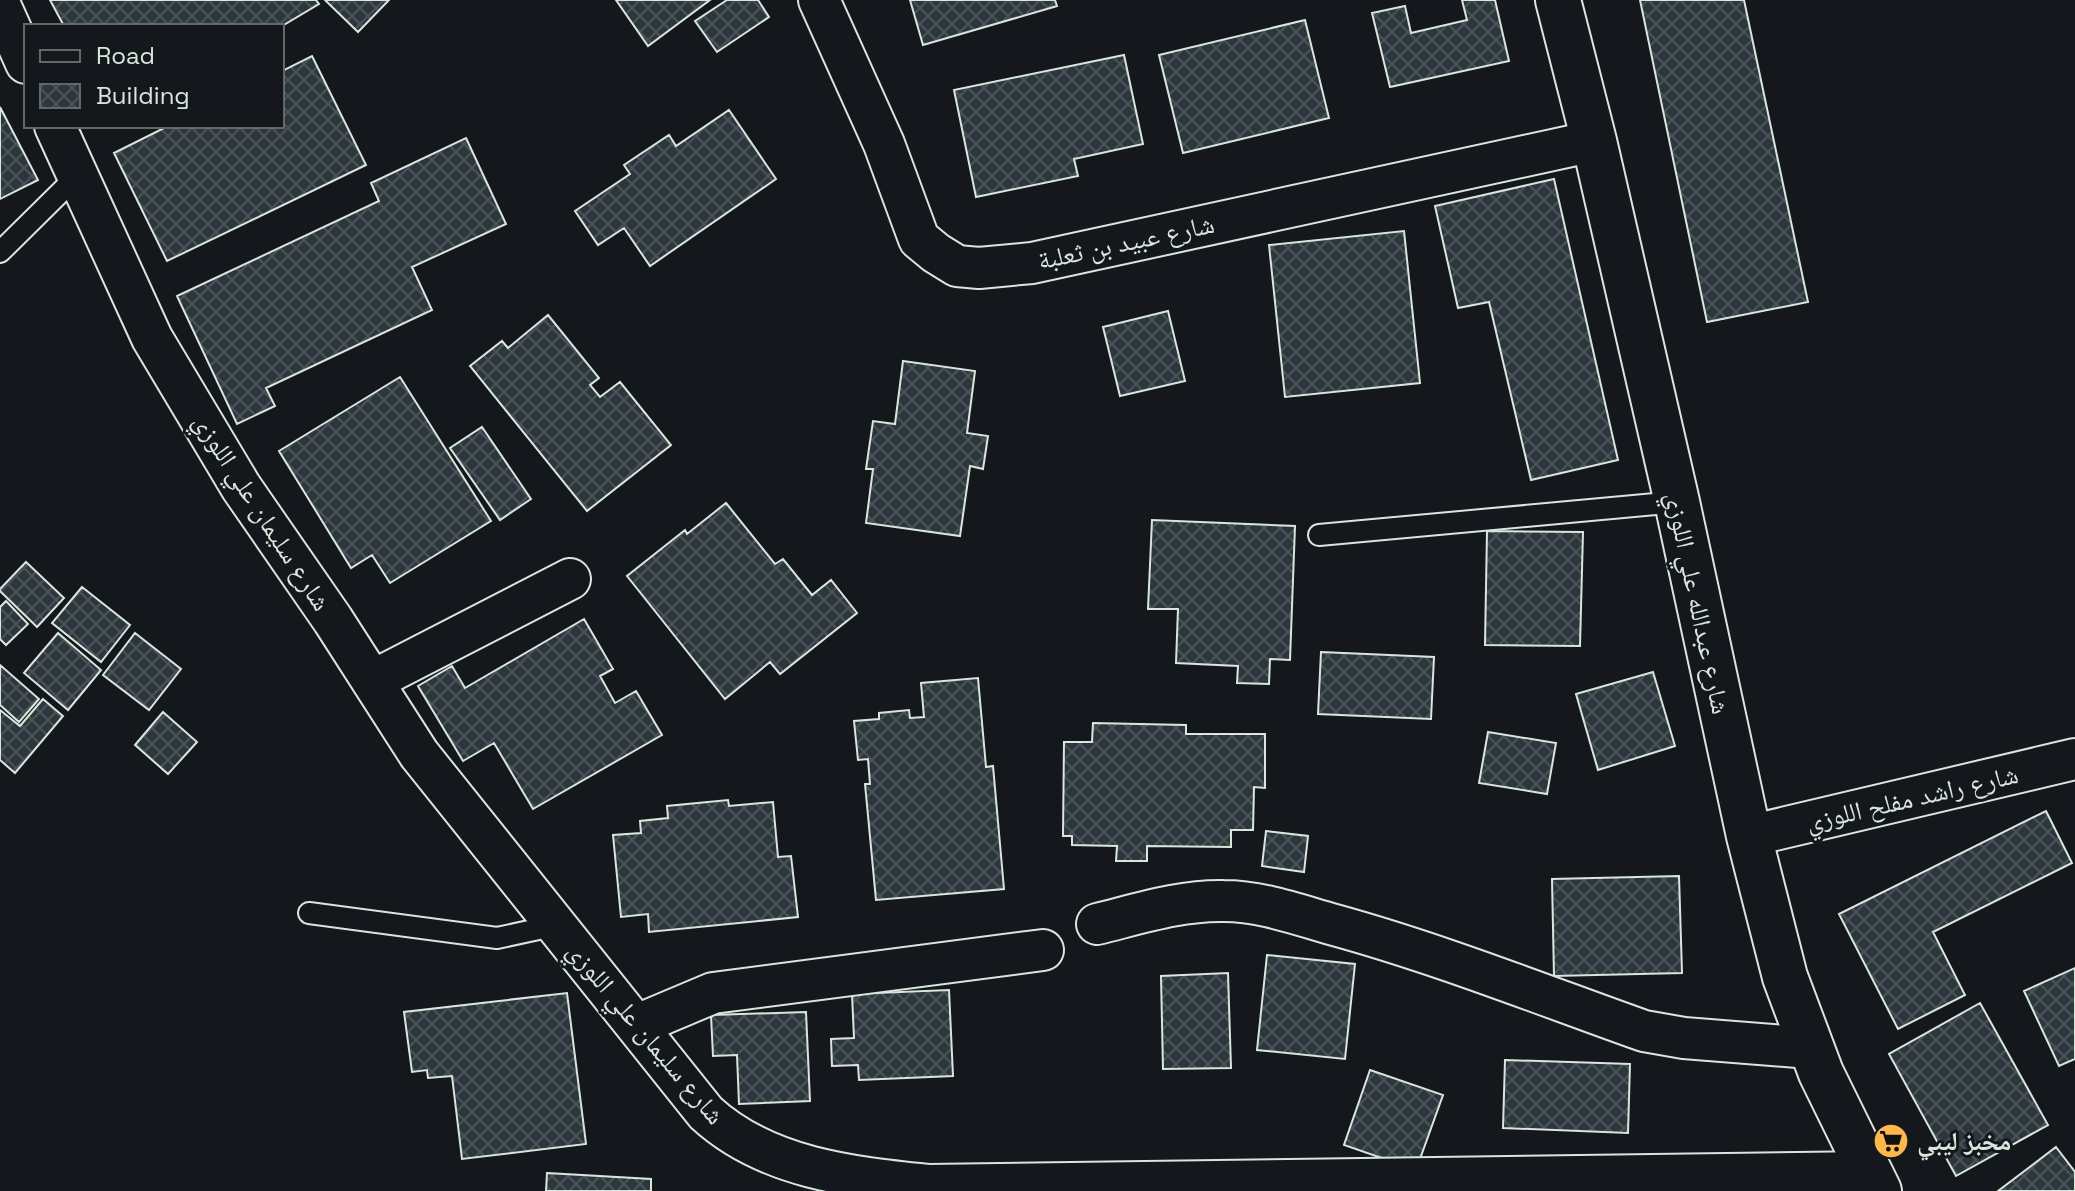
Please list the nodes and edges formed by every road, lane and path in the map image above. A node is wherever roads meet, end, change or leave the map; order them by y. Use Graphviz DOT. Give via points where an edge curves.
graph roads {
  1 [pos="819,0"];
  2 [pos="1558,0"];
  3 [pos="0,5"];
  4 [pos="24,59"];
  5 [pos="56,128"];
  6 [pos="1594,141"];
  7 [pos="77,176"];
  8 [pos="0,252"];
  9 [pos="1677,502"];
  10 [pos="1319,535"];
  11 [pos="570,579"];
  12 [pos="372,681"];
  13 [pos="2075,759"];
  14 [pos="1749,836"];
  15 [pos="309,913"];
  16 [pos="1097,924"];
  17 [pos="557,925"];
  18 [pos="1043,950"];
  19 [pos="637,1025"];
  20 [pos="1810,1048"];
  21 [pos="1875,1181"];
  22 [pos="1464,1184"];
  23 [pos="1042,1187"];
  1 -- 6 [label="street, شارع عبيد بن ثعلبة" via="884,144 919,239 957,266 1032,263"];
  2 -- 6 [label="street, شارع عبدالله علي اللوزي"];
  3 -- 4 [label="street"];
  5 -- 7 [label="street, شارع سليمان علي اللوزي"];
  6 -- 9 [label="street, شارع عبدالله علي اللوزي"];
  7 -- 8 [label="lane"];
  7 -- 12 [label="street, شارع سليمان علي اللوزي" via="152,338 241,487"];
  9 -- 10 [label="lane"];
  9 -- 14 [label="street, شارع عبدالله علي اللوزي"];
  11 -- 12 [label="street"];
  12 -- 17 [label="street, شارع سليمان علي اللوزي" via="419,754"];
  13 -- 14 [label="street, شارع راشد مفلح اللوزي"];
  14 -- 20 [label="street, شارع عبدالله علي اللوزي" via="1785,977"];
  15 -- 17 [label="lane" via="497,938"];
  16 -- 20 [label="street" via="1163,907 1251,902 1377,937 1644,1031"];
  17 -- 19 [label="street, شارع سليمان علي اللوزي"];
  18 -- 19 [label="street" via="713,993"];
  19 -- 23 [label="street, شارع سليمان علي اللوزي" via="706,1113 772,1155 859,1178"];
  20 -- 21 [label="street, شارع عبدالله علي اللوزي"];
  21 -- 22 [label="street, شارع سليمان علي اللوزي"];
  22 -- 23 [label="street, شارع سليمان علي اللوزي"];
}
